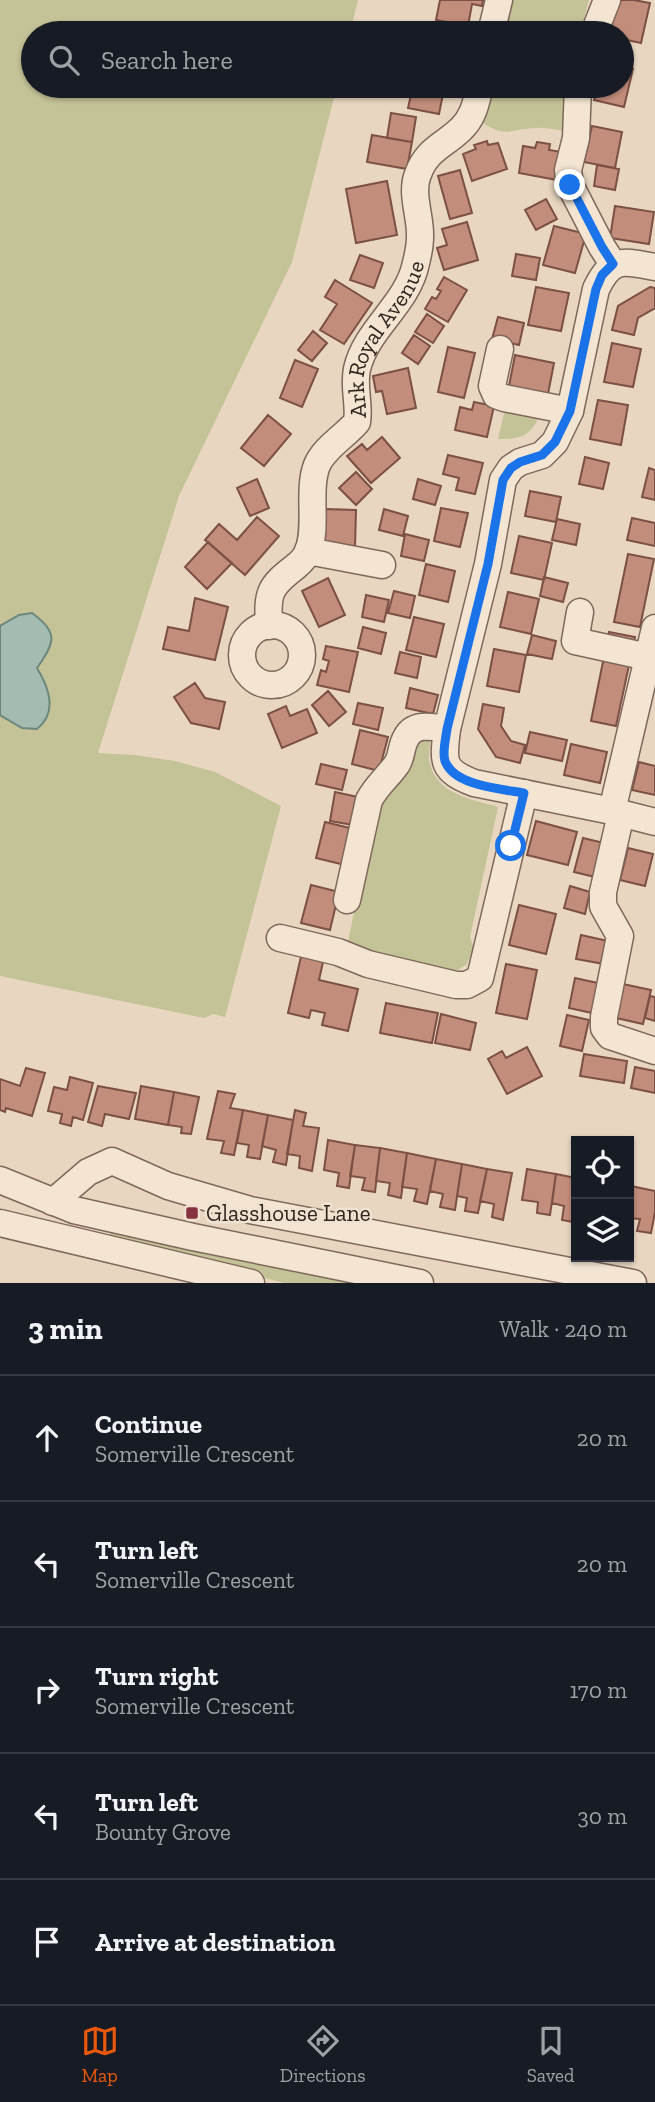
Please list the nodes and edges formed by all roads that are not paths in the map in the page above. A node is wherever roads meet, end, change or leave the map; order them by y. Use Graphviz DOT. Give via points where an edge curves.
graph roads {
  1 [pos="499,0"];
  2 [pos="607,0"];
  3 [pos="494,21"];
  4 [pos="599,21"];
  5 [pos="477,98"];
  6 [pos="578,98"];
  7 [pos="613,264"];
  8 [pos="655,267"];
  9 [pos="500,349"];
  10 [pos="570,411"];
  11 [pos="309,551"];
  12 [pos="383,565"];
  13 [pos="580,612"];
  14 [pos="269,626"];
  15 [pos="655,628"];
  16 [pos="648,657"];
  17 [pos="648,687"];
  18 [pos="447,729"];
  19 [pos="524,793"];
  20 [pos="617,812"];
  21 [pos="655,822"];
  22 [pos="347,900"];
  23 [pos="280,938"];
  24 [pos="655,1051"];
  25 [pos="0,1180"];
  26 [pos="47,1200"];
  27 [pos="10,1226"];
  28 [pos="251,1283"];
  29 [pos="420,1283"];
  30 [pos="633,1283"];
  1 -- 3 [label="street"];
  2 -- 4 [label="street"];
  5 -- 11 [label="street, Ark Royal Avenue" via="461,130 430,152 417,175 420,237 412,278 357,369 357,422 317,463"];
  6 -- 7 [label="street" via="570,185"];
  7 -- 8 [label="street" via="626,261"];
  7 -- 10 [label="street" via="596,289"];
  9 -- 10 [label="street" via="492,386 496,395"];
  10 -- 18 [label="street" via="555,442 542,455 511,468 503,480 488,564"];
  11 -- 12 [label="street"];
  11 -- 14 [label="street" via="270,590"];
  13 -- 16 [label="street" via="575,641"];
  15 -- 16 [label="street"];
  16 -- 17 [label="street"];
  17 -- 20 [label="street"];
  18 -- 19 [label="street" via="444,760 456,776"];
  18 -- 22 [label="street" via="428,726 412,730 400,760 373,793"];
  19 -- 20 [label="street"];
  19 -- 23 [label="street" via="480,978 456,985"];
  20 -- 21 [label="street"];
  20 -- 24 [label="street" via="603,906 620,936 604,1028 610,1036"];
  25 -- 26 [label="street"];
  26 -- 27 [label="street"];
  26 -- 29 [label="street" via="192,1237"];
  26 -- 30 [label="street" via="113,1161 168,1186 250,1210"];
  27 -- 28 [label="street"];
}
